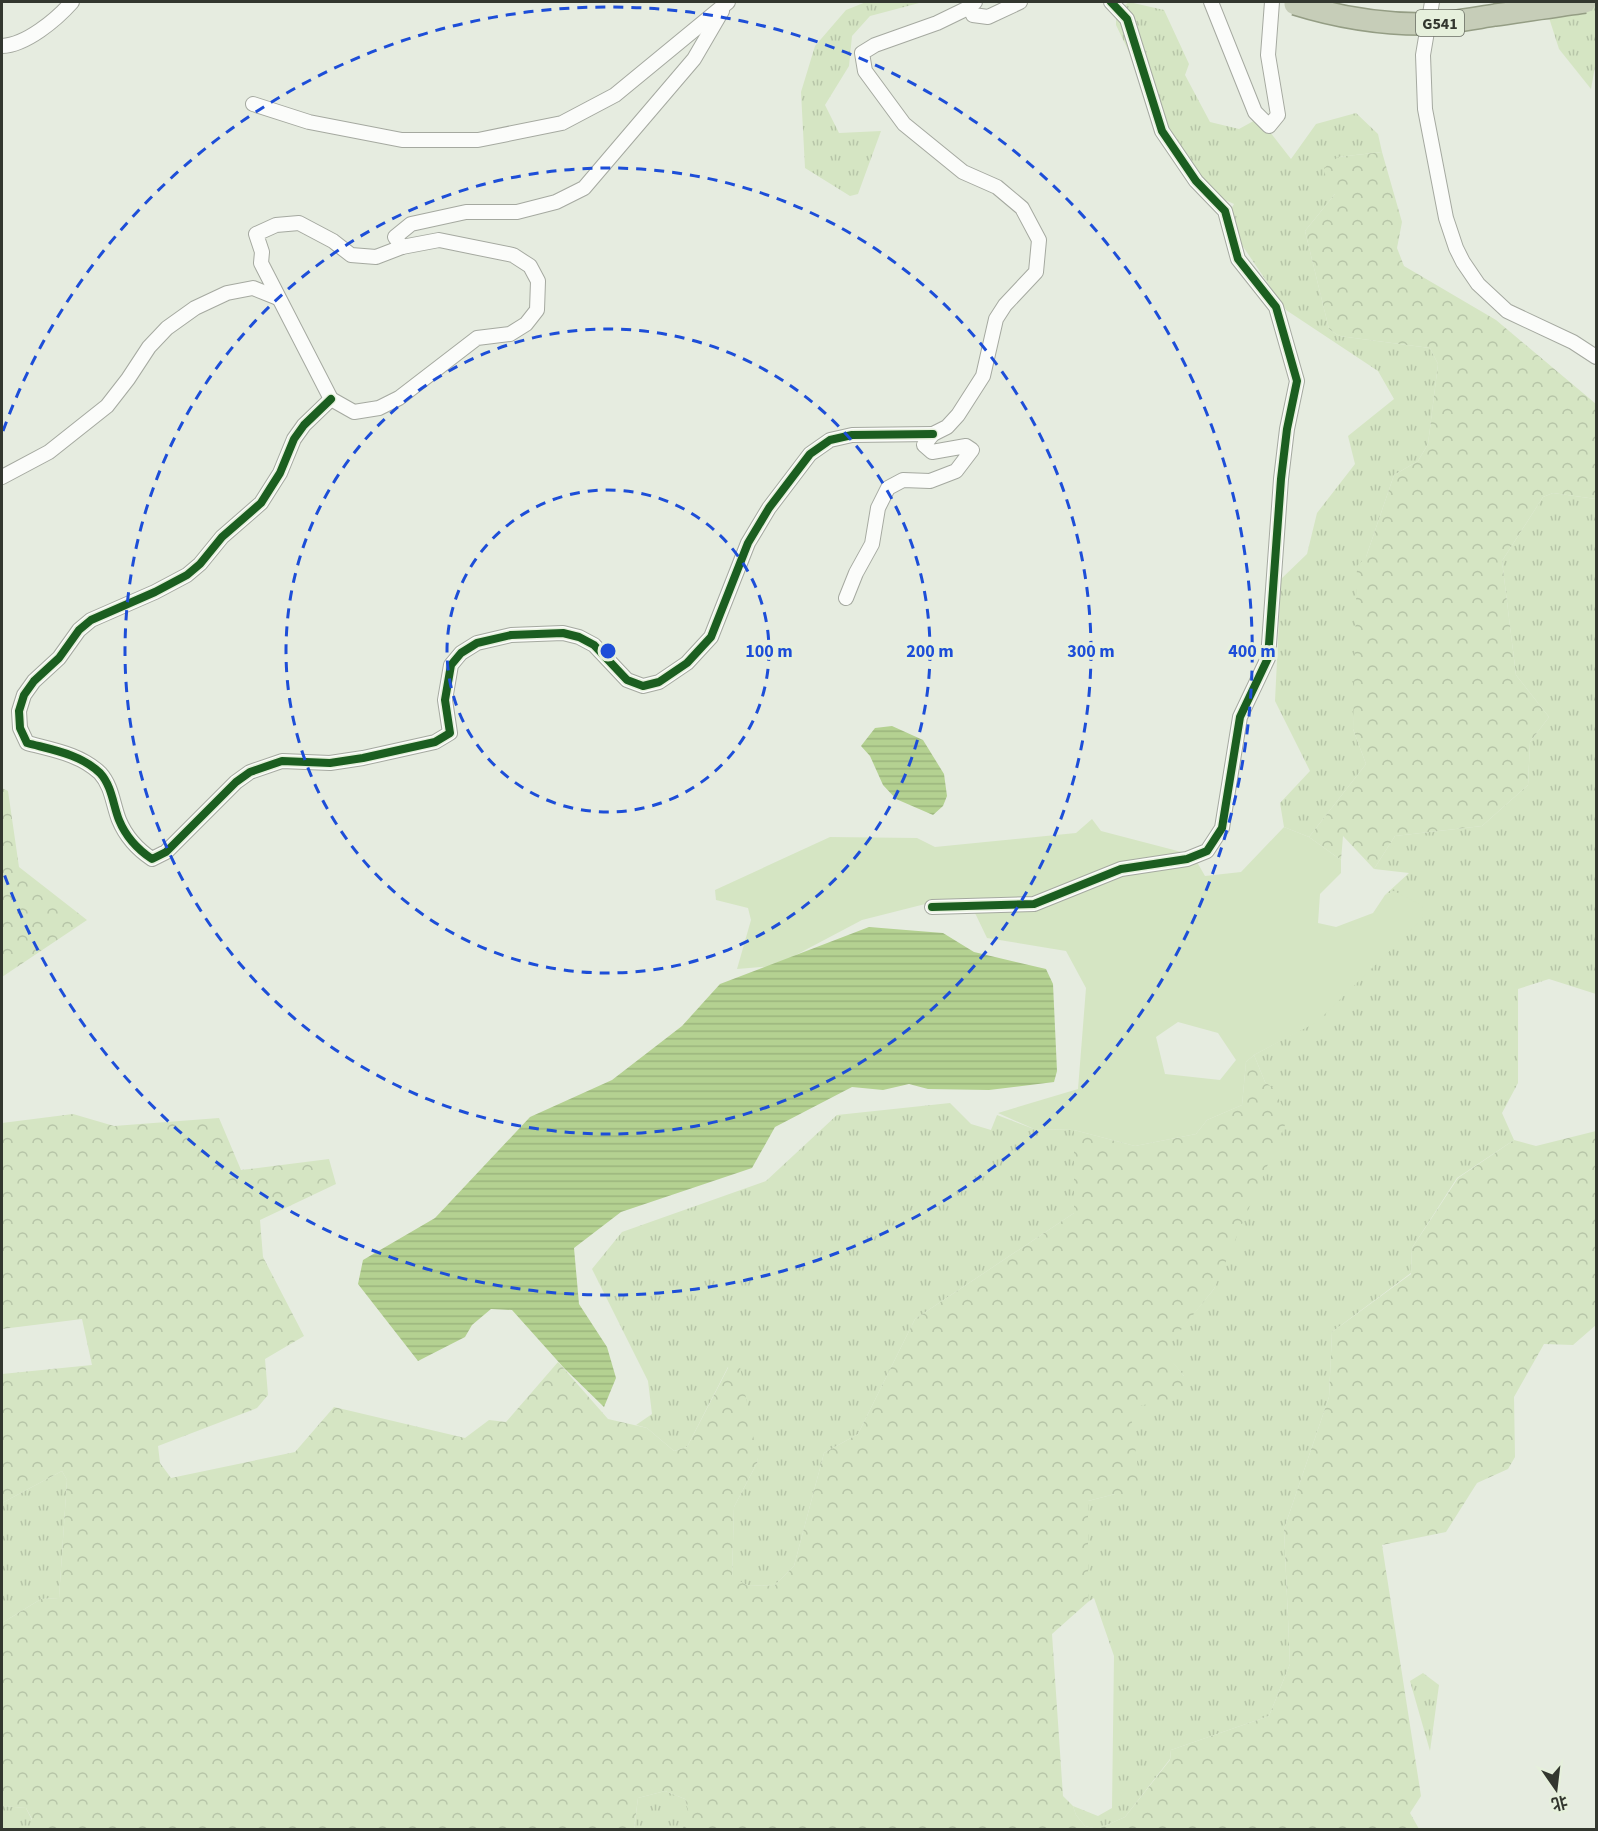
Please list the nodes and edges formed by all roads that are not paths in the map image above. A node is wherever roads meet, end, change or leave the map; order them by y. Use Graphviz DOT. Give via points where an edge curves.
graph roads {
  1 [pos="72,2"];
  2 [pos="1020,2"];
  3 [pos="1111,2"];
  4 [pos="1211,2"];
  5 [pos="1272,2"];
  6 [pos="1432,2"];
  7 [pos="1585,2"];
  8 [pos="728,3"];
  9 [pos="972,4"];
  10 [pos="1295,4"];
  11 [pos="2,46"];
  12 [pos="252,104"];
  13 [pos="402,247"];
  14 [pos="278,298"];
  15 [pos="1596,357"];
  16 [pos="331,399"];
  17 [pos="933,434"];
  18 [pos="2,477"];
  19 [pos="846,598"];
  20 [pos="932,907"];
  1 -- 11 [label="street" via="28,39"];
  2 -- 9 [label="street" via="988,17 974,15"];
  3 -- 20 [label="street" via="1127,19 1162,131 1196,181 1224,211 1238,259 1276,307 1297,381 1281,479 1268,658 1240,717 1222,828 1207,851 1187,859 1121,869 1034,904"];
  4 -- 5 [label="street" via="1255,112 1269,126 1278,115 1268,55"];
  6 -- 15 [label="street" via="1423,55 1425,109 1446,218 1456,248 1470,273 1507,311"];
  7 -- 10 [label="highway, G541, bridge" via="1424,24 1357,20"];
  8 -- 12 [label="street" via="615,95 562,123 478,140 402,140 309,122"];
  8 -- 13 [label="street" via="694,59 584,188 555,202 517,212 466,212 411,224 395,237"];
  9 -- 17 [label="street" via="937,23 862,53 865,70 904,124 963,172 998,187 1022,208 1039,240 1036,272 996,319 983,376 958,415"];
  13 -- 14 [label="street" via="376,257 351,255 299,223 276,225 256,234 261,263"];
  13 -- 16 [label="street" via="439,240 513,255 530,266 538,281 537,310 526,324 510,334 477,338 399,398 379,408 354,412"];
  14 -- 16 [label="street"];
  14 -- 18 [label="street" via="253,288 227,293 195,308 149,347 107,406 49,453"];
  16 -- 17 [label="street" via="294,439 280,473 261,503 222,537 201,564 155,592 91,620 24,695 19,711 20,728 27,743 75,756 100,774 128,836 137,849 152,859 166,852 250,772 282,761 330,763 363,758 435,742 450,733 445,700 451,665 477,643 511,635 563,633 594,645 627,680 643,686 659,682 687,663 711,637 748,543 810,454 830,440 852,435"];
  17 -- 19 [label="street" via="924,445 932,452 966,446 972,450 956,471 930,482 903,480 888,488 878,508 872,544"];
}
